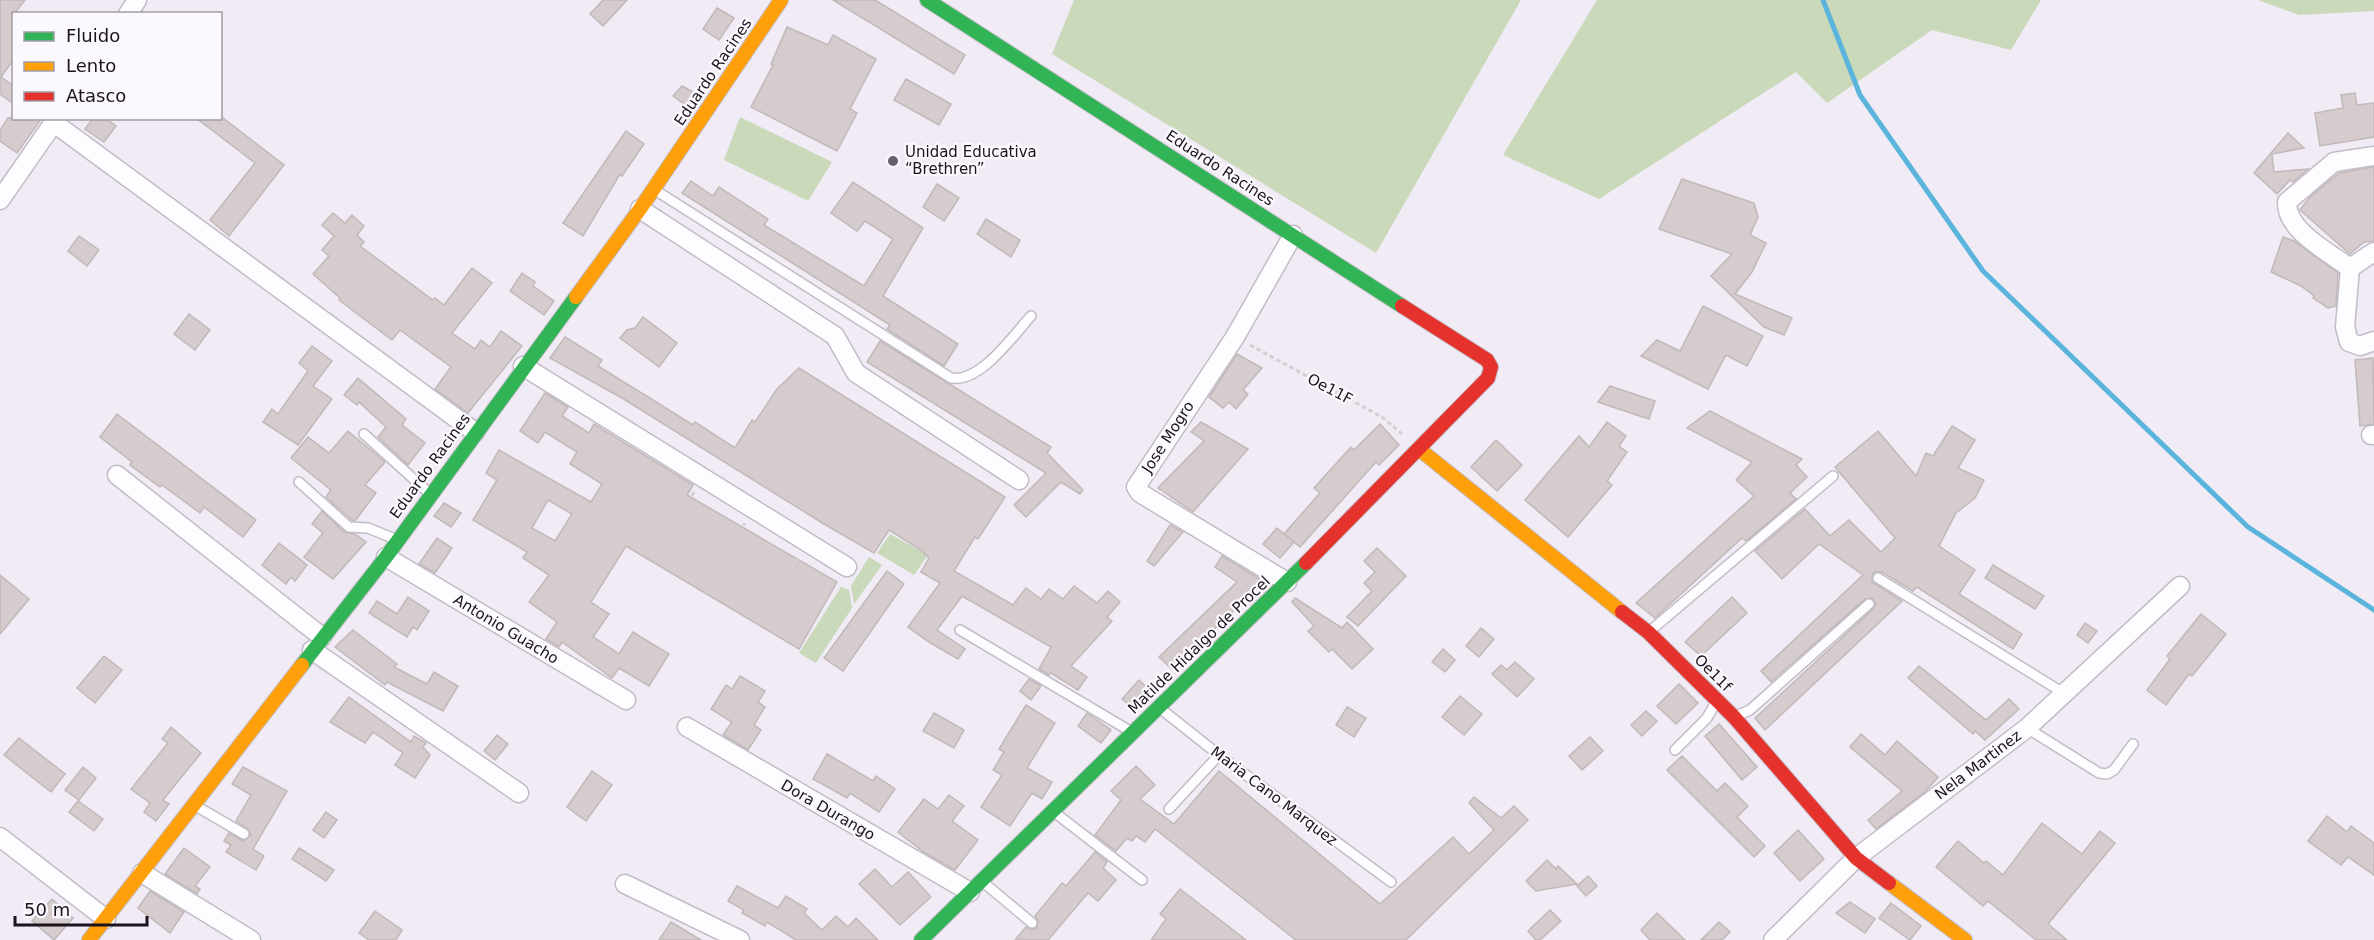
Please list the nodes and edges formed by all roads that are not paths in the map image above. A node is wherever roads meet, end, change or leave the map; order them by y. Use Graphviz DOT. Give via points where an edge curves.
graph roads {
  1 [pos="781,0"];
  2 [pos="927,0"];
  3 [pos="56,121"];
  4 [pos="2374,156"];
  5 [pos="653,189"];
  6 [pos="0,200"];
  7 [pos="640,209"];
  8 [pos="1293,235"];
  9 [pos="2374,252"];
  10 [pos="2350,268"];
  11 [pos="1031,316"];
  12 [pos="2374,341"];
  13 [pos="523,366"];
  14 [pos="1491,367"];
  15 [pos="475,432"];
  16 [pos="364,434"];
  17 [pos="1419,449"];
  18 [pos="117,475"];
  19 [pos="1833,476"];
  20 [pos="1019,480"];
  21 [pos="299,482"];
  22 [pos="430,495"];
  23 [pos="397,540"];
  24 [pos="386,557"];
  25 [pos="847,567"];
  26 [pos="1878,578"];
  27 [pos="1287,582"];
  28 [pos="2180,586"];
  29 [pos="1869,603"];
  30 [pos="960,630"];
  31 [pos="1648,632"];
  32 [pos="317,644"];
  33 [pos="2065,694"];
  34 [pos="626,700"];
  35 [pos="1717,700"];
  36 [pos="1159,707"];
  37 [pos="1734,717"];
  38 [pos="687,727"];
  39 [pos="2027,728"];
  40 [pos="1132,732"];
  41 [pos="2133,744"];
  42 [pos="1675,750"];
  43 [pos="1219,755"];
  44 [pos="519,793"];
  45 [pos="194,805"];
  46 [pos="1169,809"];
  47 [pos="1052,810"];
  48 [pos="244,834"];
  49 [pos="0,838"];
  50 [pos="1856,858"];
  51 [pos="142,873"];
  52 [pos="1142,880"];
  53 [pos="1391,882"];
  54 [pos="625,884"];
  55 [pos="976,887"];
  56 [pos="106,919"];
  57 [pos="1032,923"];
  58 [pos="89,940"];
  59 [pos="251,940"];
  60 [pos="740,940"];
  61 [pos="921,940"];
  62 [pos="1773,940"];
  63 [pos="1965,940"];
  1 -- 5 [label="street, Eduardo Racines"];
  2 -- 8 [label="street, Eduardo Racines"];
  3 -- 6 [label="street"];
  3 -- 15 [label="street"];
  4 -- 10 [label="street" via="2334,162 2287,202 2291,221"];
  5 -- 7 [label="street, Eduardo Racines"];
  5 -- 11 [label="lane" via="951,378 962,380 977,373"];
  7 -- 13 [label="street, Eduardo Racines"];
  7 -- 20 [label="street" via="835,336 856,374"];
  8 -- 14 [label="street, Eduardo Racines" via="1487,360"];
  8 -- 27 [label="street, Jose Mogro" via="1235,337 1136,487"];
  9 -- 10 [label="street"];
  10 -- 12 [label="street" via="2347,339 2356,346"];
  13 -- 15 [label="street, Eduardo Racines"];
  13 -- 25 [label="street"];
  14 -- 17 [label="street, Matilde Hidalgo de Procel" via="1488,378"];
  15 -- 22 [label="street, Eduardo Racines"];
  16 -- 22 [label="lane"];
  17 -- 27 [label="street, Matilde Hidalgo de Procel"];
  17 -- 31 [label="street, Oe11f"];
  18 -- 32 [label="street"];
  19 -- 31 [label="lane"];
  21 -- 23 [label="lane" via="349,527 368,528"];
  22 -- 23 [label="street, Eduardo Racines"];
  23 -- 24 [label="street, Eduardo Racines"];
  24 -- 32 [label="street, Eduardo Racines"];
  24 -- 34 [label="street, Antonio Guacho"];
  26 -- 33 [label="lane"];
  27 -- 36 [label="street, Matilde Hidalgo de Procel"];
  28 -- 33 [label="street, Nela Martinez"];
  29 -- 37 [label="lane" via="1750,710"];
  30 -- 40 [label="lane"];
  31 -- 35 [label="street, Oe11f"];
  32 -- 44 [label="street"];
  32 -- 45 [label="street, Eduardo Racines"];
  33 -- 39 [label="street, Nela Martinez"];
  35 -- 37 [label="street, Oe11f"];
  35 -- 42 [label="lane" via="1707,718"];
  36 -- 40 [label="street, Matilde Hidalgo de Procel"];
  36 -- 43 [label="lane, Maria Cano Marquez"];
  37 -- 50 [label="street, Oe11f"];
  38 -- 55 [label="street, Dora Durango"];
  39 -- 41 [label="lane" via="2099,773 2114,770"];
  39 -- 50 [label="street, Nela Martinez"];
  40 -- 47 [label="street, Matilde Hidalgo de Procel"];
  43 -- 46 [label="lane"];
  43 -- 53 [label="lane, Maria Cano Marquez"];
  45 -- 48 [label="lane"];
  45 -- 51 [label="street, Eduardo Racines"];
  47 -- 52 [label="lane"];
  47 -- 55 [label="street, Matilde Hidalgo de Procel"];
  49 -- 56 [label="street"];
  50 -- 62 [label="street, Nela Martinez"];
  50 -- 63 [label="street, Oe11f"];
  51 -- 56 [label="street, Eduardo Racines"];
  51 -- 59 [label="street"];
  54 -- 60 [label="street"];
  55 -- 57 [label="lane"];
  55 -- 61 [label="street, Matilde Hidalgo de Procel"];
  56 -- 58 [label="street, Eduardo Racines"];
}
